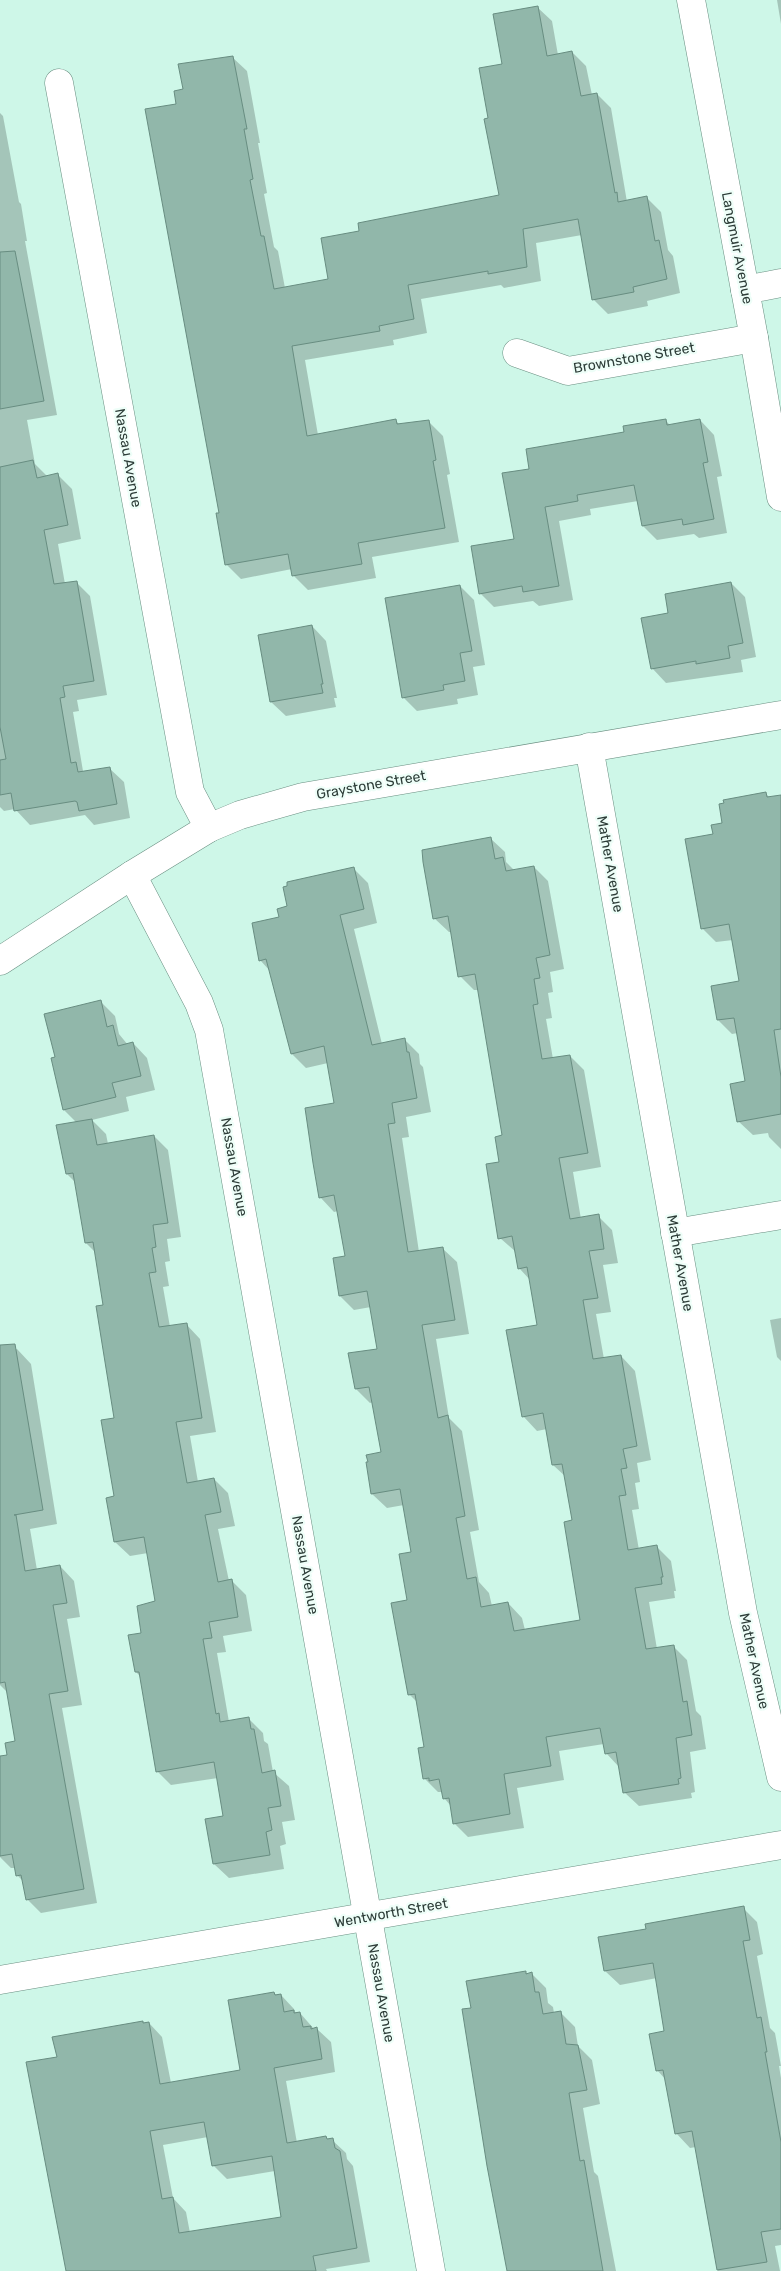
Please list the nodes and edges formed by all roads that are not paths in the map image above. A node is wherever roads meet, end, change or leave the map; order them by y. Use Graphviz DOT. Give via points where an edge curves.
graph roads {
  1 [pos="691,0"];
  2 [pos="59,83"];
  3 [pos="781,283"];
  4 [pos="745,290"];
  5 [pos="754,338"];
  6 [pos="517,353"];
  7 [pos="781,497"];
  8 [pos="781,715"];
  9 [pos="589,747"];
  10 [pos="210,828"];
  11 [pos="132,875"];
  12 [pos="0,961"];
  13 [pos="781,1215"];
  14 [pos="675,1233"];
  15 [pos="781,1777"];
  16 [pos="781,1845"];
  17 [pos="368,1917"];
  18 [pos="0,1980"];
  19 [pos="431,2271"];
  1 -- 4 [label="street, Langmuir Avenue"];
  2 -- 10 [label="street, Nassau Avenue" via="190,792"];
  3 -- 4 [label="street"];
  4 -- 5 [label="street, Langmuir Avenue"];
  5 -- 6 [label="street, Brownstone Street" via="568,371"];
  5 -- 7 [label="street, Langmuir Avenue"];
  8 -- 9 [label="street, Graystone Street"];
  9 -- 10 [label="street, Graystone Street" via="303,797 240,815"];
  9 -- 14 [label="street, Mather Avenue"];
  10 -- 11 [label="street, Graystone Street"];
  11 -- 12 [label="street, Graystone Street"];
  11 -- 17 [label="street, Nassau Avenue" via="199,1004 209,1030"];
  13 -- 14 [label="street"];
  14 -- 15 [label="street, Mather Avenue" via="743,1614"];
  16 -- 17 [label="street, Wentworth Street"];
  17 -- 18 [label="street, Wentworth Street"];
  17 -- 19 [label="street, Nassau Avenue"];
}
